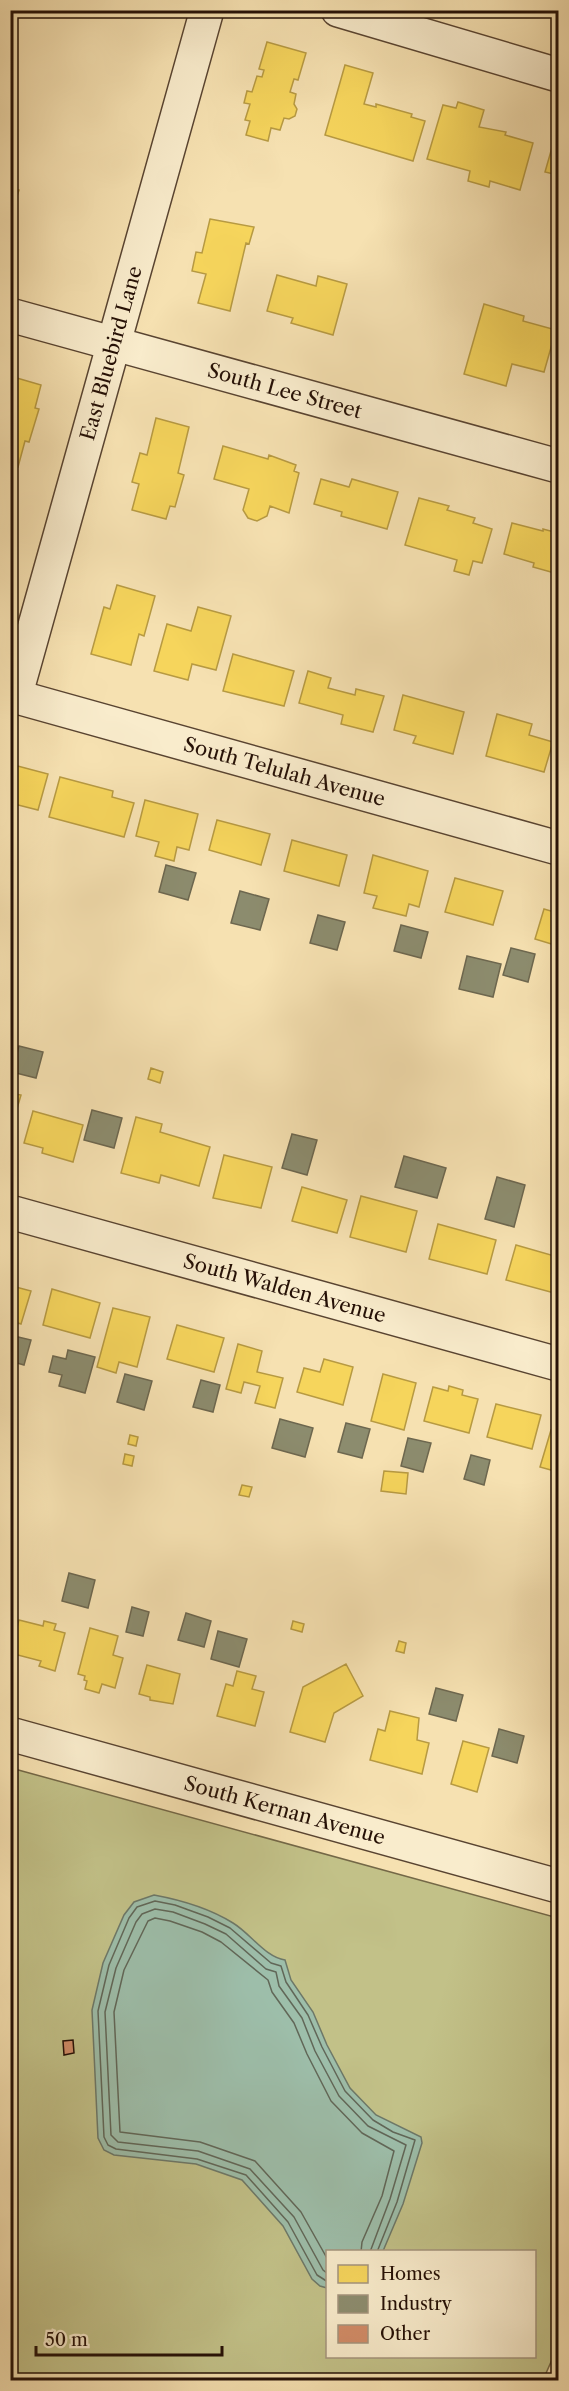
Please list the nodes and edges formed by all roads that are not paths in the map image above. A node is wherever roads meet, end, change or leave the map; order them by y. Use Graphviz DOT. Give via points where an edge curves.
graph roads {
  1 [pos="207,10"];
  2 [pos="338,10"];
  3 [pos="558,75"];
  4 [pos="10,315"];
  5 [pos="115,344"];
  6 [pos="558,466"];
  7 [pos="13,696"];
  8 [pos="558,848"];
  9 [pos="10,1212"];
  10 [pos="558,1364"];
  11 [pos="10,1734"];
  12 [pos="558,1886"];
  1 -- 5 [label="street, East Bluebird Lane"];
  2 -- 3 [label="street"];
  4 -- 5 [label="street, South Lee Street"];
  5 -- 6 [label="street, South Lee Street"];
  5 -- 7 [label="street, East Bluebird Lane"];
  7 -- 8 [label="street, South Telulah Avenue"];
  9 -- 10 [label="street, South Walden Avenue"];
  11 -- 12 [label="street, South Kernan Avenue"];
}
